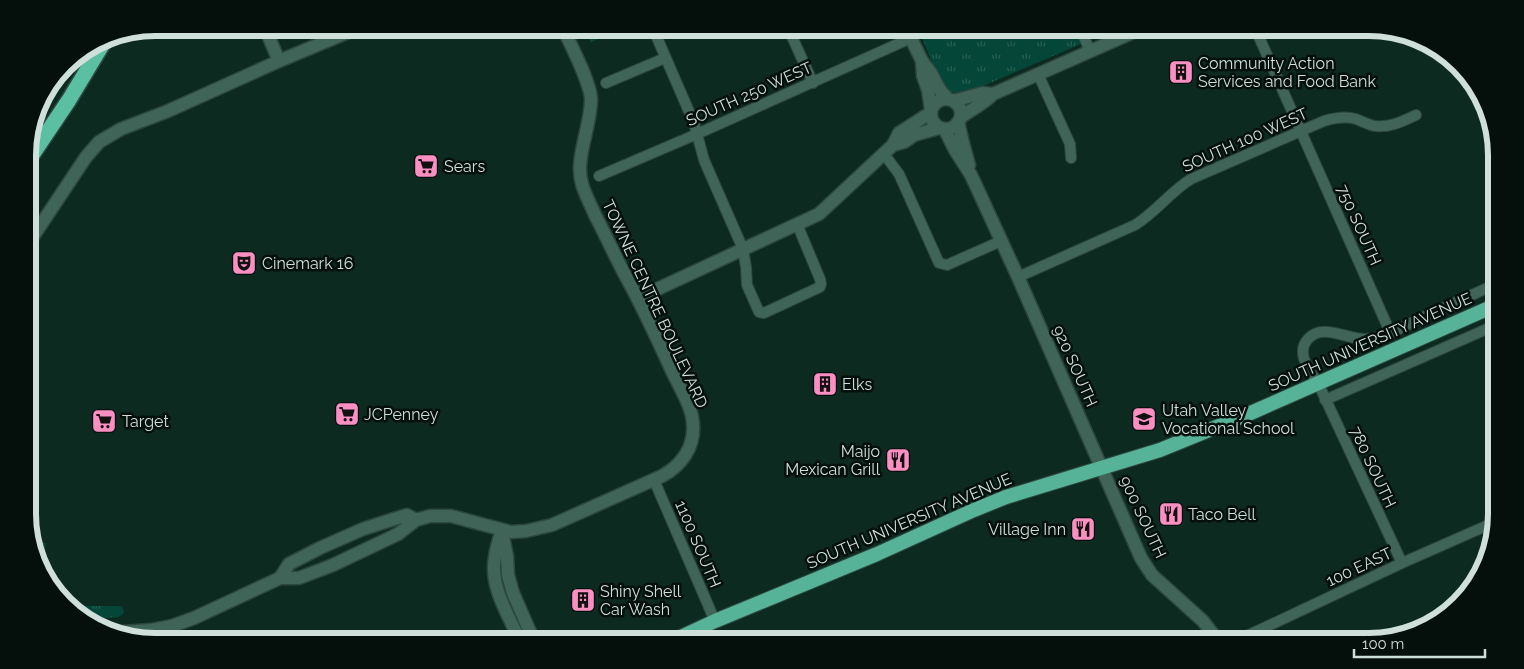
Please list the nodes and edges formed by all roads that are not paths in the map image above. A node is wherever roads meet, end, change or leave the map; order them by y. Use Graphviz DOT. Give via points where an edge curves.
graph roads {
  1 [pos="268,36"];
  2 [pos="339,36"];
  3 [pos="567,36"];
  4 [pos="657,36"];
  5 [pos="792,36"];
  6 [pos="903,36"];
  7 [pos="910,36"];
  8 [pos="1083,36"];
  9 [pos="1125,36"];
  10 [pos="1259,36"];
  11 [pos="98,51"];
  12 [pos="1090,51"];
  13 [pos="666,58"];
  14 [pos="279,61"];
  15 [pos="922,61"];
  16 [pos="1038,74"];
  17 [pos="813,82"];
  18 [pos="606,83"];
  19 [pos="993,94"];
  20 [pos="950,100"];
  21 [pos="931,111"];
  22 [pos="1416,115"];
  23 [pos="959,120"];
  24 [pos="942,129"];
  25 [pos="1301,130"];
  26 [pos="698,134"];
  27 [pos="37,147"];
  28 [pos="889,150"];
  29 [pos="1071,158"];
  30 [pos="971,175"];
  31 [pos="599,176"];
  32 [pos="798,224"];
  33 [pos="37,231"];
  34 [pos="1002,241"];
  35 [pos="743,249"];
  36 [pos="1018,277"];
  37 [pos="1488,288"];
  38 [pos="638,298"];
  39 [pos="1488,309"];
  40 [pos="1488,329"];
  41 [pos="1390,332"];
  42 [pos="1318,383"];
  43 [pos="1325,400"];
  44 [pos="1103,469"];
  45 [pos="654,480"];
  46 [pos="416,520"];
  47 [pos="1487,525"];
  48 [pos="502,530"];
  49 [pos="1402,563"];
  50 [pos="280,578"];
  51 [pos="715,621"];
  52 [pos="140,631"];
  53 [pos="1211,632"];
  54 [pos="1255,632"];
  55 [pos="516,633"];
  56 [pos="530,633"];
  57 [pos="690,633"];
  1 -- 14 [label="street"];
  2 -- 14 [label="street"];
  3 -- 38 [label="street, TOWNE CENTRE BOULEVARD" via="591,98 581,181"];
  4 -- 13 [label="street"];
  5 -- 17 [label="street"];
  6 -- 17 [label="street, SOUTH 250 WEST"];
  7 -- 15 [label="street"];
  8 -- 12 [label="street"];
  9 -- 12 [label="street"];
  10 -- 25 [label="street, 750 SOUTH"];
  11 -- 27 [label="highway"];
  12 -- 16 [label="street"];
  13 -- 18 [label="street"];
  13 -- 26 [label="street"];
  14 -- 33 [label="street" via="99,142"];
  15 -- 20 [label="street"];
  15 -- 21 [label="street"];
  16 -- 19 [label="street"];
  16 -- 29 [label="street" via="1070,144"];
  17 -- 26 [label="street, SOUTH 250 WEST"];
  19 -- 20 [label="street"];
  19 -- 23 [label="street" via="987,102"];
  20 -- 21 [label="street" via="939,100"];
  20 -- 23 [label="street" via="959,108"];
  21 -- 24 [label="street" via="934,124"];
  21 -- 28 [label="street" via="899,134"];
  22 -- 25 [label="street, SOUTH 100 WEST" via="1384,126 1353,118 1332,118"];
  23 -- 24 [label="street" via="951,129"];
  23 -- 30 [label="street"];
  24 -- 28 [label="street" via="914,135"];
  24 -- 30 [label="street"];
  25 -- 36 [label="street, SOUTH 100 WEST" via="1191,179 1135,225"];
  25 -- 41 [label="street, 750 SOUTH"];
  26 -- 31 [label="street, SOUTH 250 WEST"];
  26 -- 35 [label="street" via="704,160"];
  28 -- 32 [label="street" via="819,214"];
  28 -- 34 [label="street" via="939,263 947,265"];
  30 -- 34 [label="street, 920 SOUTH"];
  32 -- 35 [label="street"];
  32 -- 35 [label="street" via="820,287 764,313 757,309 747,285"];
  34 -- 36 [label="street, 920 SOUTH"];
  35 -- 38 [label="street"];
  36 -- 44 [label="street, 920 SOUTH"];
  37 -- 41 [label="street"];
  38 -- 45 [label="street, TOWNE CENTRE BOULEVARD" via="687,403 693,425 691,442 682,461"];
  39 -- 42 [label="highway, SOUTH UNIVERSITY AVENUE"];
  40 -- 43 [label="street"];
  41 -- 42 [label="street, 780 SOUTH" via="1365,339 1324,331 1316,333 1304,348 1304,360"];
  42 -- 43 [label="street, 780 SOUTH"];
  42 -- 44 [label="highway, SOUTH UNIVERSITY AVENUE" via="1160,450"];
  43 -- 49 [label="street, 780 SOUTH"];
  44 -- 51 [label="highway, SOUTH UNIVERSITY AVENUE" via="974,510"];
  44 -- 53 [label="street, 900 SOUTH" via="1141,558 1152,575"];
  45 -- 48 [label="street, TOWNE CENTRE BOULEVARD" via="545,528 526,532"];
  45 -- 51 [label="street, 1100 SOUTH"];
  46 -- 48 [label="street, TOWNE CENTRE BOULEVARD" via="451,516"];
  46 -- 50 [label="street" via="398,534 333,564 299,578"];
  46 -- 50 [label="street, TOWNE CENTRE BOULEVARD" via="407,515 354,533 289,564"];
  47 -- 49 [label="street, 100 EAST"];
  48 -- 55 [label="street" via="494,558 495,577"];
  48 -- 56 [label="street" via="511,588"];
  49 -- 54 [label="street, 100 EAST"];
  50 -- 52 [label="street, TOWNE CENTRE BOULEVARD" via="181,623"];
  51 -- 57 [label="highway, SOUTH UNIVERSITY AVENUE"];
}
